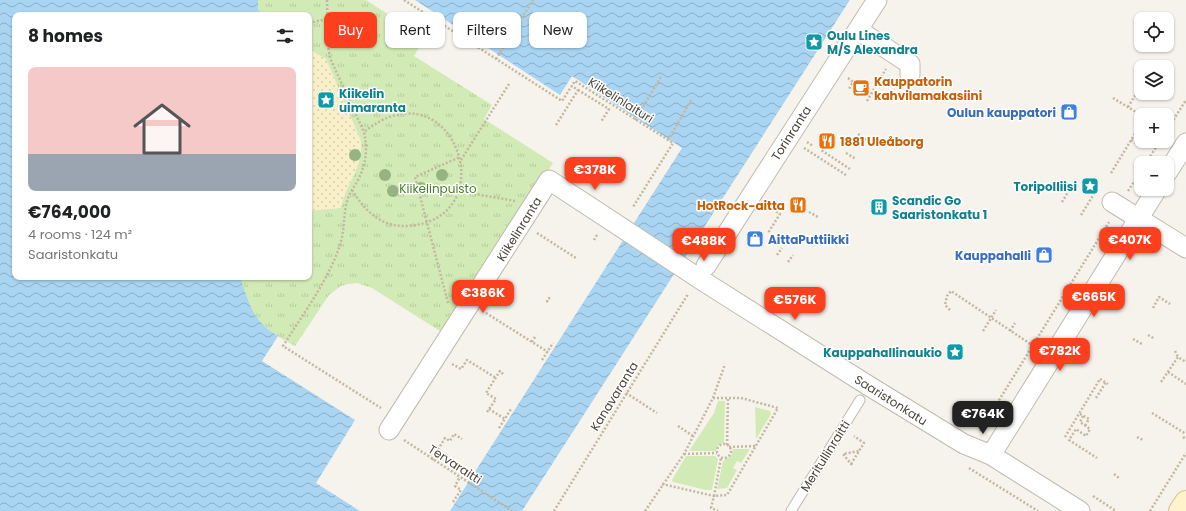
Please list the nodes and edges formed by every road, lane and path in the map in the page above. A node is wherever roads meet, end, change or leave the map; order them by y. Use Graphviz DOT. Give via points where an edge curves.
graph roads {
  1 [pos="327,0"];
  2 [pos="404,0"];
  3 [pos="533,0"];
  4 [pos="877,0"];
  5 [pos="327,12"];
  6 [pos="324,20"];
  7 [pos="312,22"];
  8 [pos="858,30"];
  9 [pos="329,48"];
  10 [pos="496,59"];
  11 [pos="910,75"];
  12 [pos="661,77"];
  13 [pos="847,78"];
  14 [pos="509,84"];
  15 [pos="572,86"];
  16 [pos="848,89"];
  17 [pos="578,90"];
  18 [pos="872,92"];
  19 [pos="1134,97"];
  20 [pos="1113,98"];
  21 [pos="692,99"];
  22 [pos="1186,100"];
  23 [pos="867,101"];
  24 [pos="1128,107"];
  25 [pos="1134,111"];
  26 [pos="1174,119"];
  27 [pos="635,120"];
  28 [pos="601,122"];
  29 [pos="556,124"];
  30 [pos="364,132"];
  31 [pos="858,134"];
  32 [pos="1134,135"];
  33 [pos="788,138"];
  34 [pos="668,140"];
  35 [pos="1131,140"];
  36 [pos="868,141"];
  37 [pos="1134,142"];
  38 [pos="1186,143"];
  39 [pos="824,144"];
  40 [pos="846,153"];
  41 [pos="460,158"];
  42 [pos="856,159"];
  43 [pos="1174,163"];
  44 [pos="850,169"];
  45 [pos="1111,173"];
  46 [pos="846,175"];
  47 [pos="549,180"];
  48 [pos="1076,180"];
  49 [pos="1134,180"];
  50 [pos="352,190"];
  51 [pos="458,191"];
  52 [pos="1095,192"];
  53 [pos="751,194"];
  54 [pos="1153,196"];
  55 [pos="1062,202"];
  56 [pos="536,204"];
  57 [pos="1115,204"];
  58 [pos="633,207"];
  59 [pos="809,212"];
  60 [pos="1081,215"];
  61 [pos="818,217"];
  62 [pos="1139,218"];
  63 [pos="427,222"];
  64 [pos="537,233"];
  65 [pos="768,233"];
  66 [pos="782,248"];
  67 [pos="1186,248"];
  68 [pos="777,255"];
  69 [pos="793,255"];
  70 [pos="576,258"];
  71 [pos="788,262"];
  72 [pos="701,280"];
  73 [pos="550,297"];
  74 [pos="548,302"];
  75 [pos="1170,304"];
  76 [pos="1153,308"];
  77 [pos="950,310"];
  78 [pos="996,310"];
  79 [pos="487,313"];
  80 [pos="991,319"];
  81 [pos="1016,323"];
  82 [pos="454,330"];
  83 [pos="983,331"];
  84 [pos="1010,331"];
  85 [pos="1148,335"];
  86 [pos="536,336"];
  87 [pos="1133,339"];
  88 [pos="1155,339"];
  89 [pos="532,342"];
  90 [pos="553,343"];
  91 [pos="1142,344"];
  92 [pos="1032,345"];
  93 [pos="1175,351"];
  94 [pos="548,352"];
  95 [pos="1178,356"];
  96 [pos="542,360"];
  97 [pos="1186,362"];
  98 [pos="726,364"];
  99 [pos="453,365"];
  100 [pos="1168,372"];
  101 [pos="503,374"];
  102 [pos="496,378"];
  103 [pos="1162,382"];
  104 [pos="1186,383"];
  105 [pos="626,394"];
  106 [pos="728,397"];
  107 [pos="713,398"];
  108 [pos="1096,398"];
  109 [pos="860,400"];
  110 [pos="511,409"];
  111 [pos="657,413"];
  112 [pos="1152,413"];
  113 [pos="1080,414"];
  114 [pos="1083,416"];
  115 [pos="505,419"];
  116 [pos="985,422"];
  117 [pos="393,424"];
  118 [pos="678,426"];
  119 [pos="1085,426"];
  120 [pos="499,428"];
  121 [pos="842,429"];
  122 [pos="1004,433"];
  123 [pos="1186,434"];
  124 [pos="693,436"];
  125 [pos="1137,436"];
  126 [pos="1071,438"];
  127 [pos="462,439"];
  128 [pos="1142,440"];
  129 [pos="964,444"];
  130 [pos="728,446"];
  131 [pos="755,446"];
  132 [pos="859,451"];
  133 [pos="717,453"];
  134 [pos="1186,453"];
  135 [pos="684,454"];
  136 [pos="991,454"];
  137 [pos="721,458"];
  138 [pos="1097,458"];
  139 [pos="432,460"];
  140 [pos="968,467"];
  141 [pos="1114,474"];
  142 [pos="460,477"];
  143 [pos="1119,478"];
  144 [pos="662,484"];
  145 [pos="714,496"];
  146 [pos="1092,496"];
  147 [pos="452,502"];
  148 [pos="1186,502"];
  149 [pos="710,510"];
  150 [pos="512,511"];
  151 [pos="554,511"];
  152 [pos="645,511"];
  153 [pos="718,511"];
  154 [pos="791,511"];
  155 [pos="1038,511"];
  156 [pos="1080,511"];
  157 [pos="1116,511"];
  158 [pos="1150,511"];
  159 [pos="1180,511"];
  1 -- 5 [label="path"];
  2 -- 10 [label="path, Kiikelinlaituri"];
  3 -- 10 [label="path"];
  4 -- 8 [label="street, Torinranta"];
  6 -- 7 [label="path"];
  8 -- 11 [label="street" via="910,64"];
  8 -- 33 [label="street, Torinranta"];
  9 -- 30 [label="path" via="330,58"];
  10 -- 15 [label="path, Kiikelinlaituri" via="562,101"];
  12 -- 27 [label="path"];
  13 -- 16 [label="path" via="853,82"];
  14 -- 41 [label="path"];
  15 -- 17 [label="path"];
  15 -- 27 [label="path, Kiikelinlaituri" via="575,82"];
  17 -- 28 [label="path" via="609,109"];
  17 -- 29 [label="path"];
  18 -- 23 [label="path"];
  19 -- 24 [label="path"];
  20 -- 24 [label="path"];
  21 -- 34 [label="path"];
  22 -- 26 [label="path"];
  24 -- 25 [label="path"];
  27 -- 34 [label="path, Kiikelinlaituri"];
  30 -- 41 [label="path" via="385,118 407,114 419,116 441,127 453,140"];
  30 -- 50 [label="path" via="367,144 365,160"];
  31 -- 36 [label="path"];
  32 -- 35 [label="path"];
  33 -- 46 [label="path"];
  33 -- 53 [label="street, Torinranta"];
  34 -- 58 [label="path, Kiikelinlaituri" via="672,143"];
  35 -- 37 [label="path"];
  35 -- 45 [label="path"];
  38 -- 43 [label="street"];
  39 -- 44 [label="path" via="821,150"];
  40 -- 42 [label="path"];
  41 -- 51 [label="path" via="462,169"];
  41 -- 63 [label="path" via="415,177"];
  47 -- 56 [label="street, Kiikelinranta"];
  47 -- 72 [label="street, Saaristonkatu"];
  48 -- 55 [label="path"];
  49 -- 57 [label="path"];
  50 -- 63 [label="path" via="361,204 385,223 399,226"];
  50 -- 117 [label="path" via="347,203 343,233 334,259 283,346"];
  51 -- 56 [label="path"];
  51 -- 63 [label="path" via="445,211"];
  52 -- 60 [label="path"];
  53 -- 65 [label="path" via="780,214"];
  53 -- 72 [label="street, Torinranta"];
  54 -- 62 [label="street"];
  56 -- 82 [label="street, Kiikelinranta"];
  57 -- 62 [label="street"];
  57 -- 92 [label="path"];
  59 -- 61 [label="path"];
  62 -- 67 [label="street"];
  62 -- 122 [label="street"];
  63 -- 82 [label="path"];
  64 -- 70 [label="path"];
  66 -- 68 [label="path"];
  69 -- 71 [label="path"];
  72 -- 105 [label="path, Kanavaranta"];
  72 -- 129 [label="street, Saaristonkatu"];
  73 -- 74 [label="path"];
  75 -- 76 [label="path" via="1159,297"];
  77 -- 80 [label="path" via="945,305 946,296 951,291"];
  78 -- 80 [label="path"];
  79 -- 89 [label="path"];
  80 -- 83 [label="path"];
  80 -- 84 [label="path"];
  81 -- 84 [label="path"];
  82 -- 117 [label="street, Kiikelinranta"];
  84 -- 92 [label="path"];
  85 -- 88 [label="path"];
  86 -- 89 [label="path"];
  87 -- 91 [label="path"];
  89 -- 94 [label="path"];
  90 -- 94 [label="path"];
  92 -- 116 [label="path"];
  93 -- 95 [label="path"];
  94 -- 96 [label="path"];
  95 -- 97 [label="path"];
  95 -- 100 [label="path"];
  98 -- 107 [label="path"];
  99 -- 102 [label="path" via="461,369 467,360"];
  100 -- 103 [label="path"];
  100 -- 104 [label="path"];
  101 -- 102 [label="path" via="500,372"];
  102 -- 115 [label="path" via="486,394 496,399 488,411"];
  105 -- 111 [label="path"];
  105 -- 151 [label="path, Kanavaranta"];
  106 -- 107 [label="path"];
  106 -- 130 [label="path"];
  106 -- 131 [label="path" via="748,399 778,408"];
  107 -- 124 [label="path"];
  108 -- 113 [label="path" via="1107,383 1099,380"];
  109 -- 121 [label="lane, Meritullinraitti"];
  110 -- 115 [label="path"];
  112 -- 123 [label="path"];
  113 -- 114 [label="path"];
  113 -- 126 [label="path" via="1065,435"];
  114 -- 119 [label="path" via="1080,422"];
  114 -- 119 [label="path" via="1089,419"];
  115 -- 120 [label="path"];
  116 -- 122 [label="path"];
  116 -- 129 [label="path" via="980,432 970,433"];
  117 -- 139 [label="path, Tervaraitti"];
  118 -- 124 [label="path"];
  119 -- 126 [label="path" via="1090,429 1086,436 1076,430"];
  121 -- 132 [label="path" via="864,443"];
  121 -- 154 [label="lane, Meritullinraitti"];
  122 -- 136 [label="street"];
  124 -- 135 [label="path"];
  125 -- 128 [label="path"];
  126 -- 138 [label="path" via="1069,440"];
  127 -- 139 [label="path" via="454,434 450,441 445,438"];
  129 -- 136 [label="street, Saaristonkatu"];
  130 -- 131 [label="path"];
  130 -- 133 [label="path" via="720,446"];
  130 -- 137 [label="path" via="731,452 729,456"];
  131 -- 145 [label="path" via="727,494"];
  132 -- 132 [label="path" via="852,465 843,454"];
  133 -- 135 [label="path"];
  133 -- 137 [label="path"];
  134 -- 158 [label="path"];
  135 -- 144 [label="path"];
  136 -- 156 [label="street, Saaristonkatu"];
  137 -- 145 [label="path"];
  139 -- 142 [label="path, Tervaraitti"];
  140 -- 155 [label="path"];
  141 -- 143 [label="path"];
  142 -- 147 [label="path" via="455,486 461,490"];
  142 -- 150 [label="path, Tervaraitti"];
  144 -- 145 [label="path"];
  144 -- 152 [label="path"];
  145 -- 149 [label="path"];
  146 -- 157 [label="path"];
  148 -- 159 [label="main road"];
  149 -- 153 [label="path"];
}
